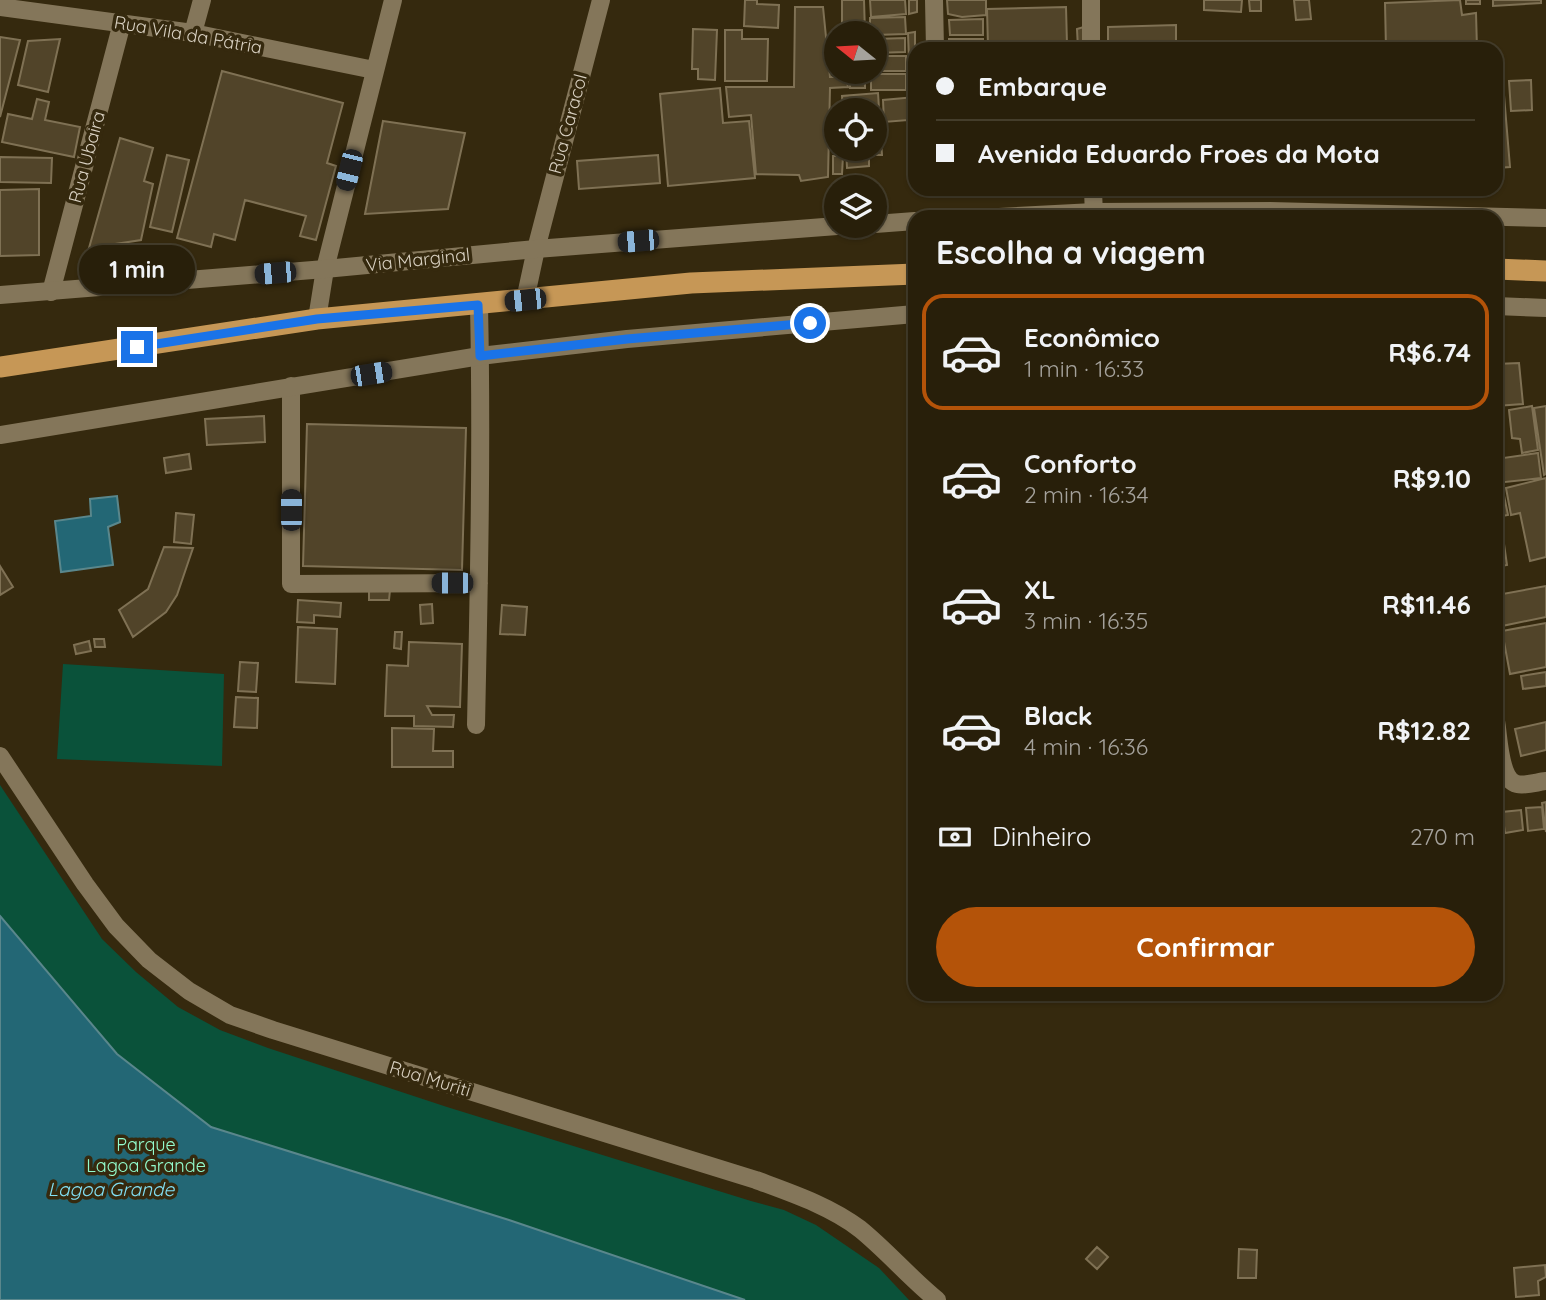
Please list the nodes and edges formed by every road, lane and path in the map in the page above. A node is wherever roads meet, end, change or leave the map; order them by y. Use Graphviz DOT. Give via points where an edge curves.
graph roads {
  1 [pos="202,0"];
  2 [pos="393,0"];
  3 [pos="600,0"];
  4 [pos="934,0"];
  5 [pos="1091,0"];
  6 [pos="19,5"];
  7 [pos="0,7"];
  8 [pos="122,23"];
  9 [pos="193,33"];
  10 [pos="935,42"];
  11 [pos="1091,42"];
  12 [pos="374,70"];
  13 [pos="1503,217"];
  14 [pos="1546,218"];
  15 [pos="908,222"];
  16 [pos="887,223"];
  17 [pos="824,227"];
  18 [pos="536,249"];
  19 [pos="325,269"];
  20 [pos="1503,269"];
  21 [pos="1546,271"];
  22 [pos="908,274"];
  23 [pos="51,292"];
  24 [pos="0,295"];
  25 [pos="525,300"];
  26 [pos="478,305"];
  27 [pos="1503,306"];
  28 [pos="1546,307"];
  29 [pos="908,315"];
  30 [pos="317,319"];
  31 [pos="480,356"];
  32 [pos="0,367"];
  33 [pos="291,386"];
  34 [pos="0,435"];
  35 [pos="479,583"];
  36 [pos="476,725"];
  37 [pos="0,756"];
  38 [pos="1503,770"];
  39 [pos="1546,781"];
  40 [pos="937,1300"];
  1 -- 9 [label="street"];
  2 -- 12 [label="street"];
  3 -- 18 [label="street, Rua Caracol"];
  4 -- 10 [label="street"];
  5 -- 11 [label="street"];
  6 -- 7 [label="street, Rua Vila da Pátria"];
  6 -- 8 [label="street, Rua Vila da Pátria"];
  8 -- 9 [label="street, Rua Vila da Pátria"];
  8 -- 23 [label="street, Rua Ubaira"];
  9 -- 12 [label="street, Rua Vila da Pátria"];
  12 -- 19 [label="street"];
  13 -- 14 [label="street"];
  15 -- 16 [label="street"];
  17 -- 18 [label="street, Via Marginal"];
  18 -- 19 [label="street, Via Marginal"];
  18 -- 25 [label="street, Rua Caracol"];
  19 -- 23 [label="street, Via Marginal"];
  19 -- 30 [label="street"];
  20 -- 21 [label="highway"];
  22 -- 25 [label="highway" via="691,284"];
  23 -- 24 [label="street, Via Marginal"];
  25 -- 26 [label="highway"];
  26 -- 30 [label="highway"];
  26 -- 31 [label="street"];
  27 -- 28 [label="street"];
  29 -- 31 [label="street"];
  30 -- 32 [label="highway"];
  31 -- 33 [label="street"];
  31 -- 35 [label="street"];
  33 -- 34 [label="street"];
  33 -- 35 [label="street" via="291,584"];
  35 -- 36 [label="street"];
  37 -- 40 [label="street, Rua Muriti" via="116,926 149,960 230,1015 790,1192 858,1228"];
  38 -- 39 [label="street" via="1509,780 1520,785"];
}
